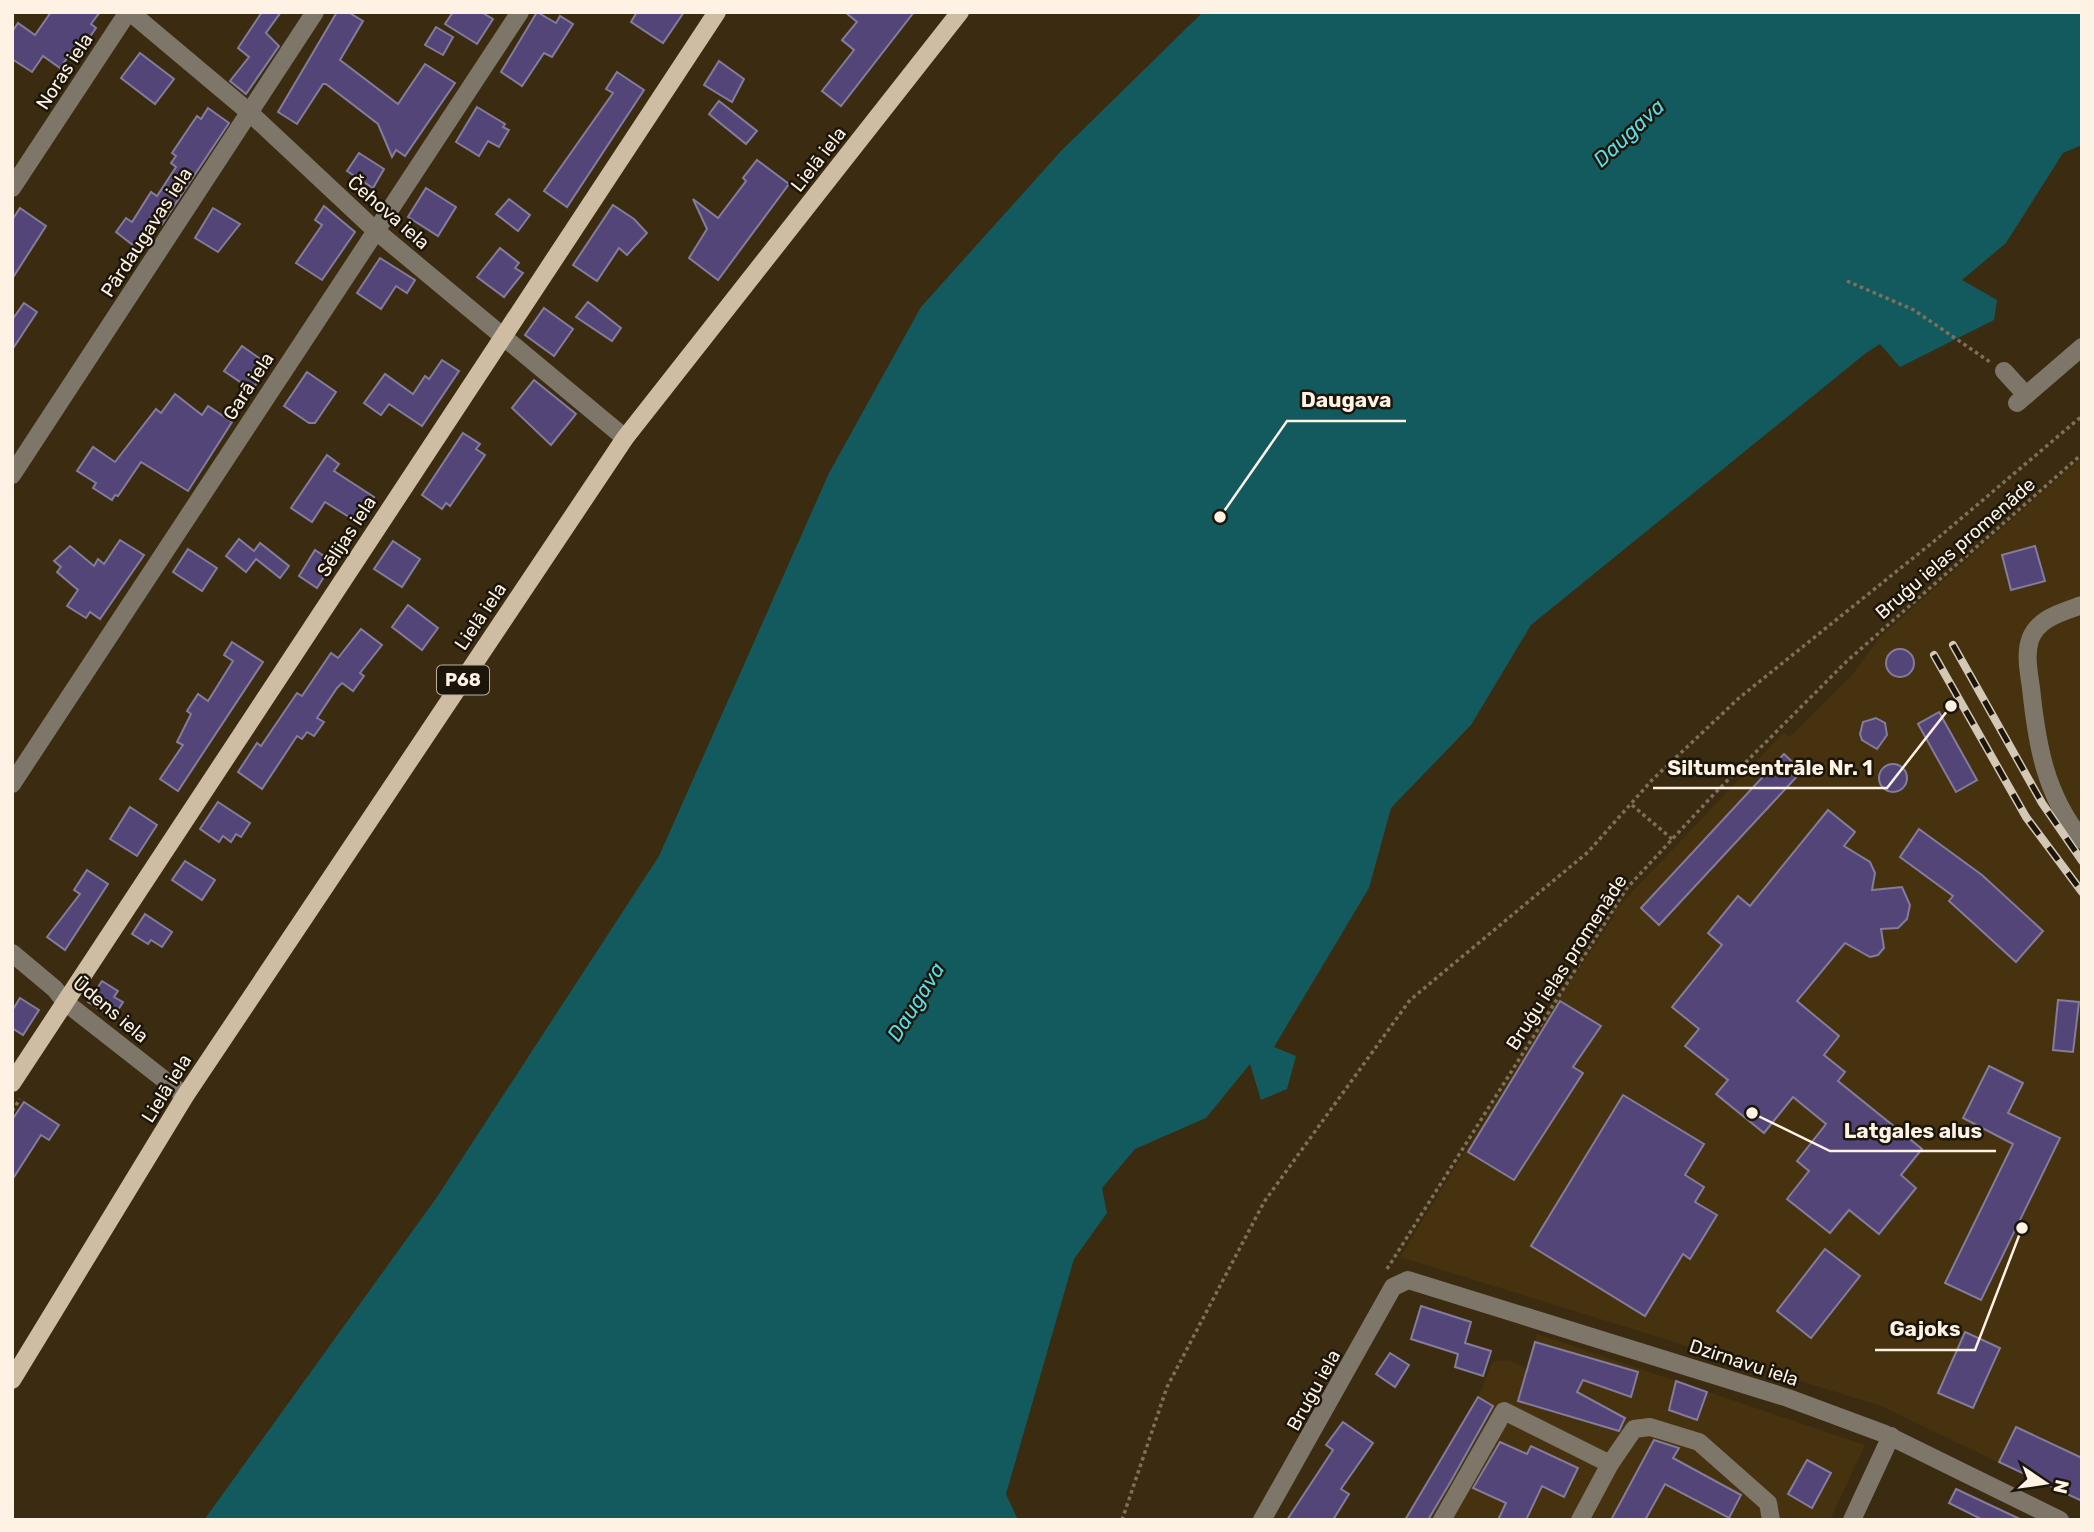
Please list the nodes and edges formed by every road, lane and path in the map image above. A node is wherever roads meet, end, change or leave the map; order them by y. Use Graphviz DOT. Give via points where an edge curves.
graph roads {
  1 [pos="129,12"];
  2 [pos="315,12"];
  3 [pos="520,12"];
  4 [pos="716,12"];
  5 [pos="960,12"];
  6 [pos="249,112"];
  7 [pos="12,188"];
  8 [pos="375,230"];
  9 [pos="1847,282"];
  10 [pos="502,335"];
  11 [pos="2082,347"];
  12 [pos="2004,371"];
  13 [pos="2081,418"];
  14 [pos="625,438"];
  15 [pos="2082,454"];
  16 [pos="12,474"];
  17 [pos="2082,605"];
  18 [pos="12,784"];
  19 [pos="1632,806"];
  20 [pos="1672,839"];
  21 [pos="2082,840"];
  22 [pos="12,953"];
  23 [pos="65,1003"];
  24 [pos="12,1083"];
  25 [pos="185,1096"];
  26 [pos="1391,1261"];
  27 [pos="1402,1283"];
  28 [pos="12,1380"];
  29 [pos="1891,1436"];
  30 [pos="1610,1464"];
  31 [pos="1122,1520"];
  32 [pos="1262,1520"];
  33 [pos="1442,1520"];
  34 [pos="1580,1520"];
  35 [pos="1771,1520"];
  36 [pos="1852,1520"];
  37 [pos="2060,1520"];
  1 -- 6 [label="street, Čehova iela"];
  1 -- 7 [label="street, Noras iela"];
  2 -- 6 [label="street, Pārdaugavas iela"];
  3 -- 8 [label="street, Garā iela"];
  4 -- 10 [label="main road, Sēlijas iela"];
  5 -- 14 [label="main road, Lielā iela / P68"];
  6 -- 8 [label="street, Čehova iela"];
  6 -- 16 [label="street, Pārdaugavas iela"];
  8 -- 10 [label="street, Čehova iela"];
  8 -- 18 [label="street, Garā iela"];
  9 -- 12 [label="path" via="1914,310"];
  10 -- 14 [label="street, Čehova iela"];
  10 -- 23 [label="main road, Sēlijas iela"];
  11 -- 12 [label="street" via="2022,399"];
  13 -- 19 [label="path" via="1754,685 1661,771"];
  14 -- 25 [label="main road, Lielā iela / P68"];
  15 -- 20 [label="path, Bruģu ielas promenāde" via="1847,661"];
  17 -- 21 [label="street" via="2043,621 2030,638 2028,660 2038,751 2051,787"];
  19 -- 20 [label="path"];
  19 -- 31 [label="path" via="1572,866 1410,1000 1298,1154 1264,1202 1167,1387"];
  20 -- 26 [label="path, Bruģu ielas promenāde" via="1607,916"];
  22 -- 23 [label="street, Ūdens iela"];
  23 -- 24 [label="main road, Sēlijas iela"];
  23 -- 25 [label="street, Ūdens iela"];
  25 -- 28 [label="main road, Lielā iela / P68"];
  27 -- 29 [label="street, Dzirnavu iela" via="1426,1284"];
  27 -- 32 [label="street, Bruģu iela" via="1393,1287"];
  29 -- 36 [label="street"];
  29 -- 37 [label="street, Dzirnavu iela"];
  30 -- 33 [label="street" via="1504,1411"];
  30 -- 34 [label="street"];
  30 -- 35 [label="street" via="1633,1429 1650,1427 1699,1442 1768,1503"];
}
